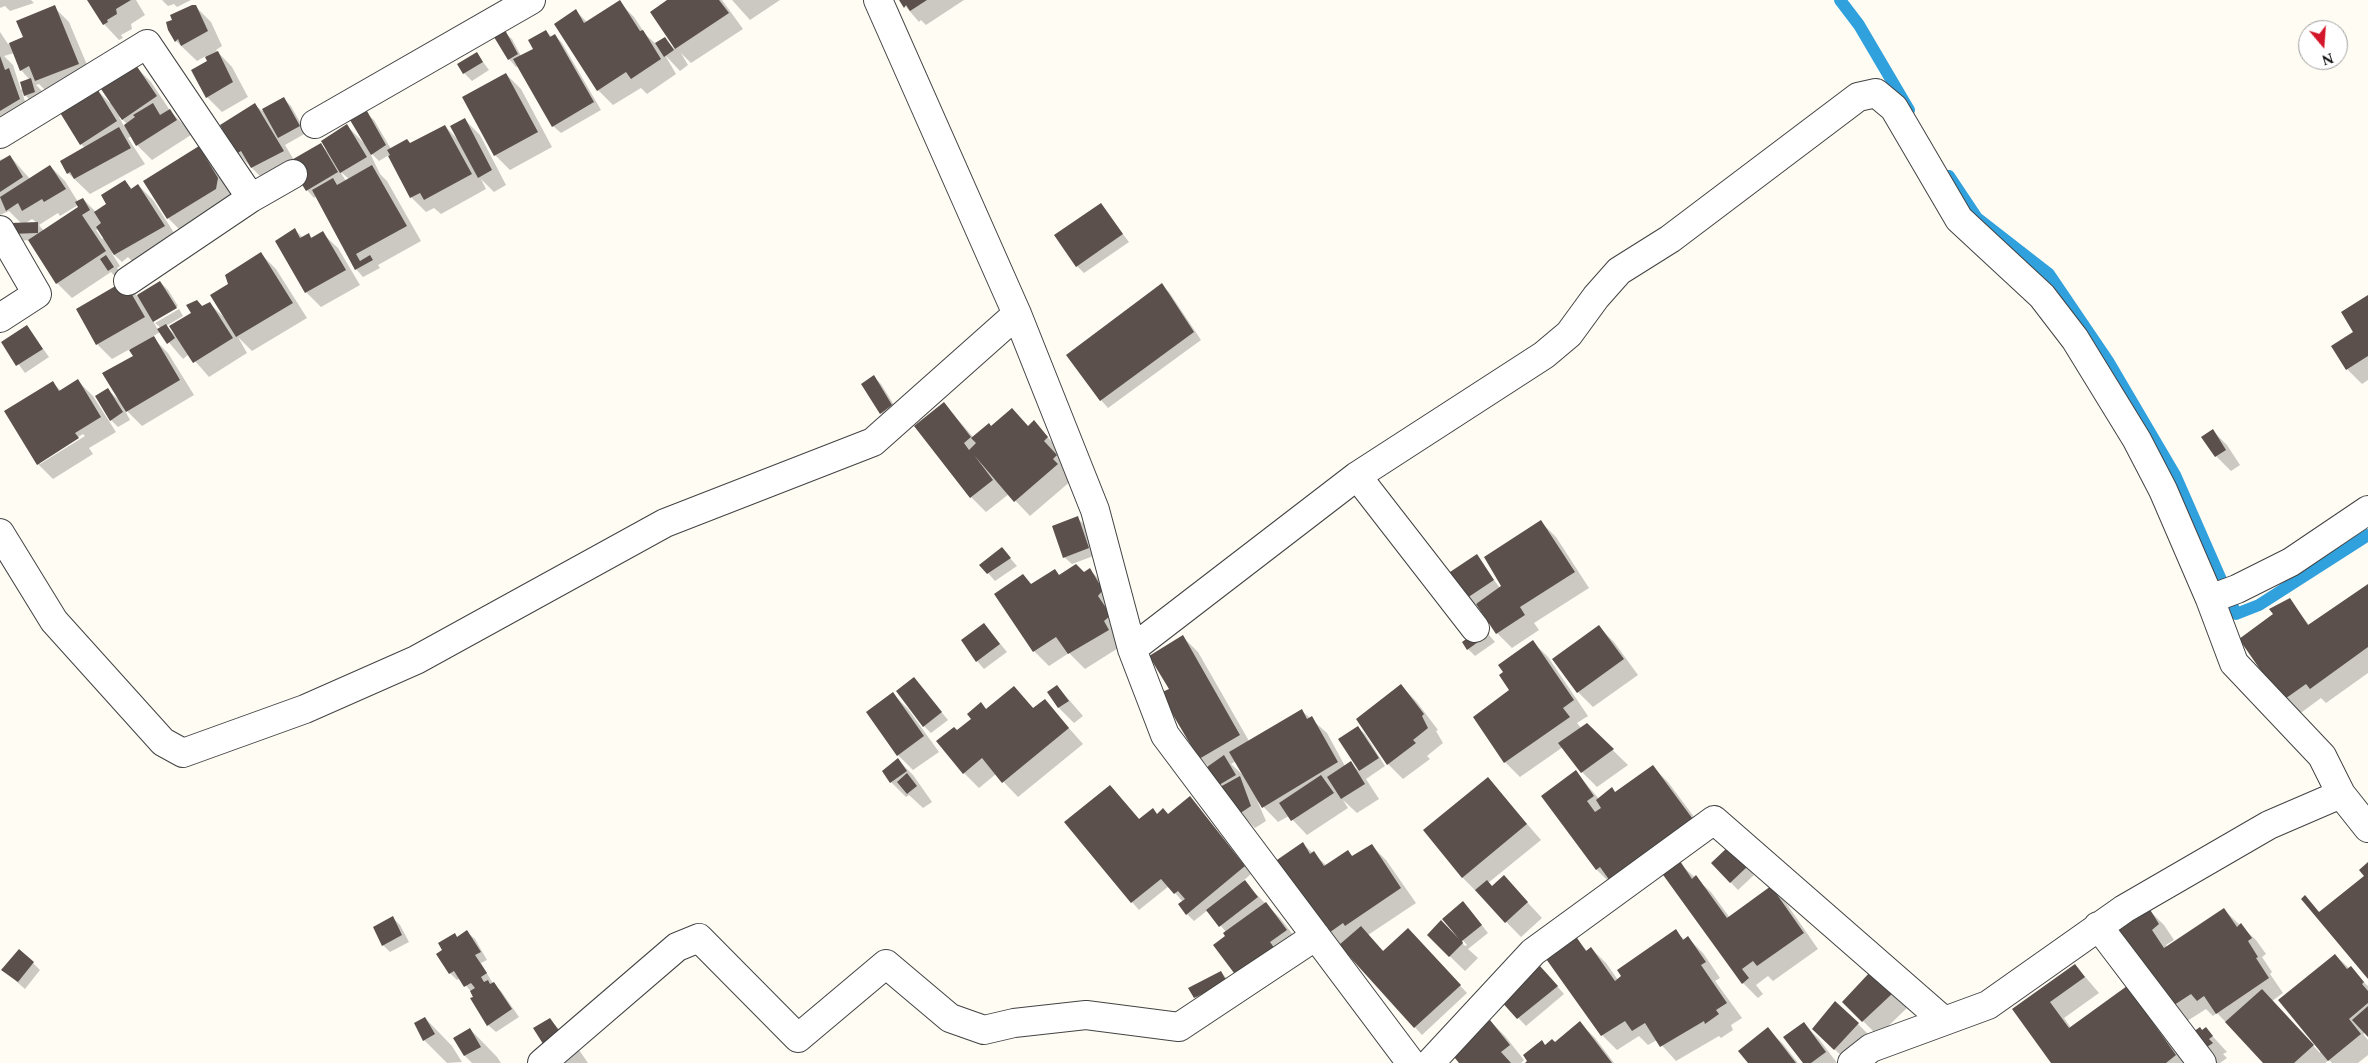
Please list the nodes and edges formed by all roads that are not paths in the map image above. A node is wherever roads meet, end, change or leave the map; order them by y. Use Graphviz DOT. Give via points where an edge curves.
graph roads {
  1 [pos="531,0"];
  2 [pos="878,0"];
  3 [pos="315,124"];
  4 [pos="0,134"];
  5 [pos="293,174"];
  6 [pos="251,198"];
  7 [pos="0,230"];
  8 [pos="128,281"];
  9 [pos="1017,314"];
  10 [pos="0,318"];
  11 [pos="1357,476"];
  12 [pos="2368,510"];
  13 [pos="0,533"];
  14 [pos="2222,595"];
  15 [pos="1475,628"];
  16 [pos="1132,649"];
  17 [pos="2341,794"];
  18 [pos="2368,828"];
  19 [pos="2098,926"];
  20 [pos="1316,936"];
  21 [pos="1943,1020"];
  22 [pos="542,1063"];
  23 [pos="1411,1063"];
  24 [pos="1430,1063"];
  25 [pos="1852,1063"];
  26 [pos="2202,1063"];
  1 -- 3 [label="street"];
  2 -- 9 [label="street"];
  4 -- 6 [label="street" via="147,44"];
  5 -- 6 [label="street"];
  6 -- 8 [label="street"];
  7 -- 10 [label="street" via="37,294"];
  9 -- 13 [label="street" via="873,442 665,523 416,660 305,709 183,752 163,742 54,622"];
  9 -- 16 [label="street" via="1095,510"];
  11 -- 14 [label="street" via="1544,355 1569,334 1619,271 1670,239 1858,97 1876,93 1894,108 1959,220 2042,296 2076,339 2137,440"];
  11 -- 15 [label="street"];
  11 -- 16 [label="street"];
  12 -- 14 [label="street" via="2291,562"];
  14 -- 17 [label="street" via="2234,663 2322,756"];
  16 -- 20 [label="street" via="1165,735"];
  17 -- 18 [label="street"];
  17 -- 19 [label="street" via="2269,825"];
  19 -- 21 [label="street" via="1988,1005"];
  19 -- 26 [label="street"];
  20 -- 22 [label="street" via="1179,1027 1086,1015 1014,1023 984,1030 950,1018 886,964 798,1038 699,938 677,947"];
  20 -- 23 [label="street"];
  21 -- 24 [label="street" via="1714,820 1533,952"];
  21 -- 25 [label="street" via="1870,1048"];
}
